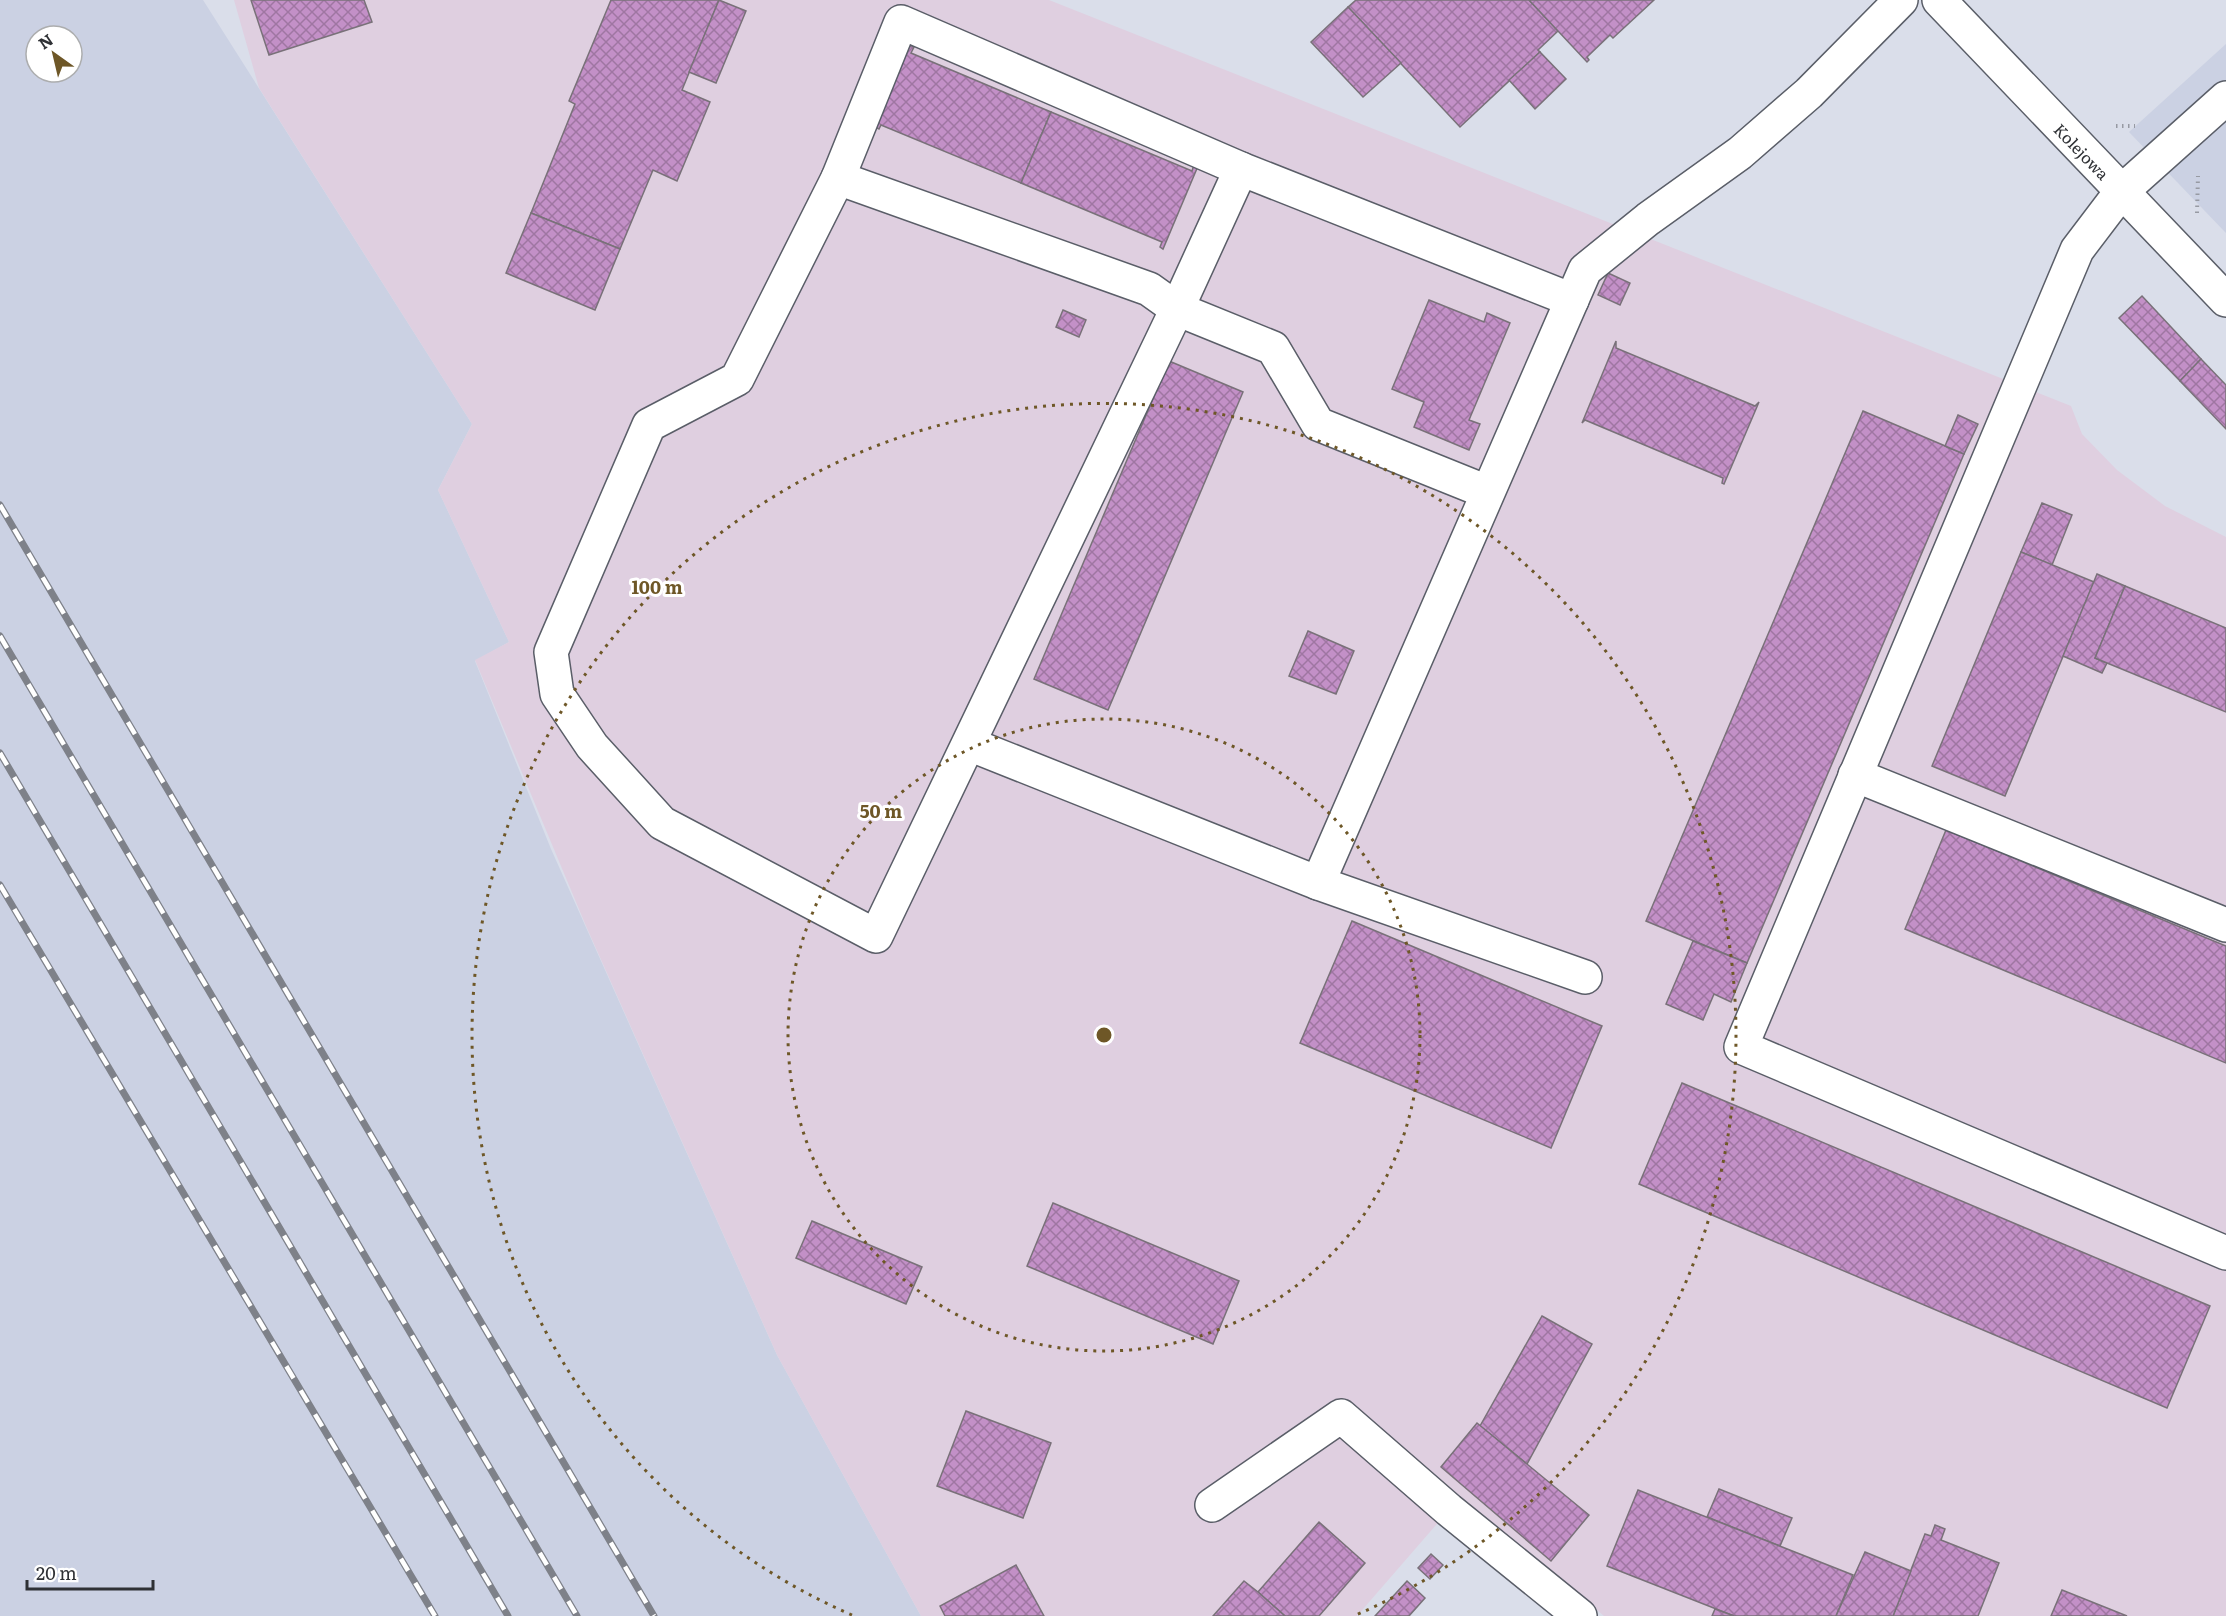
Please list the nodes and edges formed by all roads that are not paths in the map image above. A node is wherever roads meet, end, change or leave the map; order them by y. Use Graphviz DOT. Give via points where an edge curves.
graph roads {
  1 [pos="1901,0"];
  2 [pos="1939,0"];
  3 [pos="2226,98"];
  4 [pos="1241,169"];
  5 [pos="838,178"];
  6 [pos="2121,192"];
  7 [pos="1572,300"];
  8 [pos="2226,300"];
  9 [pos="1177,309"];
  10 [pos="1487,492"];
  11 [pos="969,744"];
  12 [pos="1856,775"];
  13 [pos="1318,883"];
  14 [pos="2226,925"];
  15 [pos="1585,977"];
  16 [pos="2226,1253"];
  17 [pos="1212,1505"];
  18 [pos="1580,1616"];
  1 -- 7 [label="street" via="1809,93 1740,153 1585,270"];
  2 -- 6 [label="street, Kolejowa"];
  3 -- 6 [label="street"];
  4 -- 5 [label="street" via="901,22"];
  4 -- 7 [label="street"];
  4 -- 9 [label="street"];
  5 -- 9 [label="street" via="1149,289"];
  5 -- 11 [label="street" via="737,379 649,425 551,652 557,694 592,746 662,823 876,936"];
  6 -- 8 [label="street, Kolejowa"];
  6 -- 12 [label="street" via="2077,250"];
  7 -- 10 [label="street"];
  9 -- 10 [label="street" via="1273,348 1318,424"];
  9 -- 11 [label="street"];
  10 -- 13 [label="street"];
  11 -- 13 [label="street"];
  12 -- 14 [label="street"];
  12 -- 16 [label="street" via="1741,1047"];
  13 -- 15 [label="street"];
  17 -- 18 [label="street" via="1341,1416"];
}
